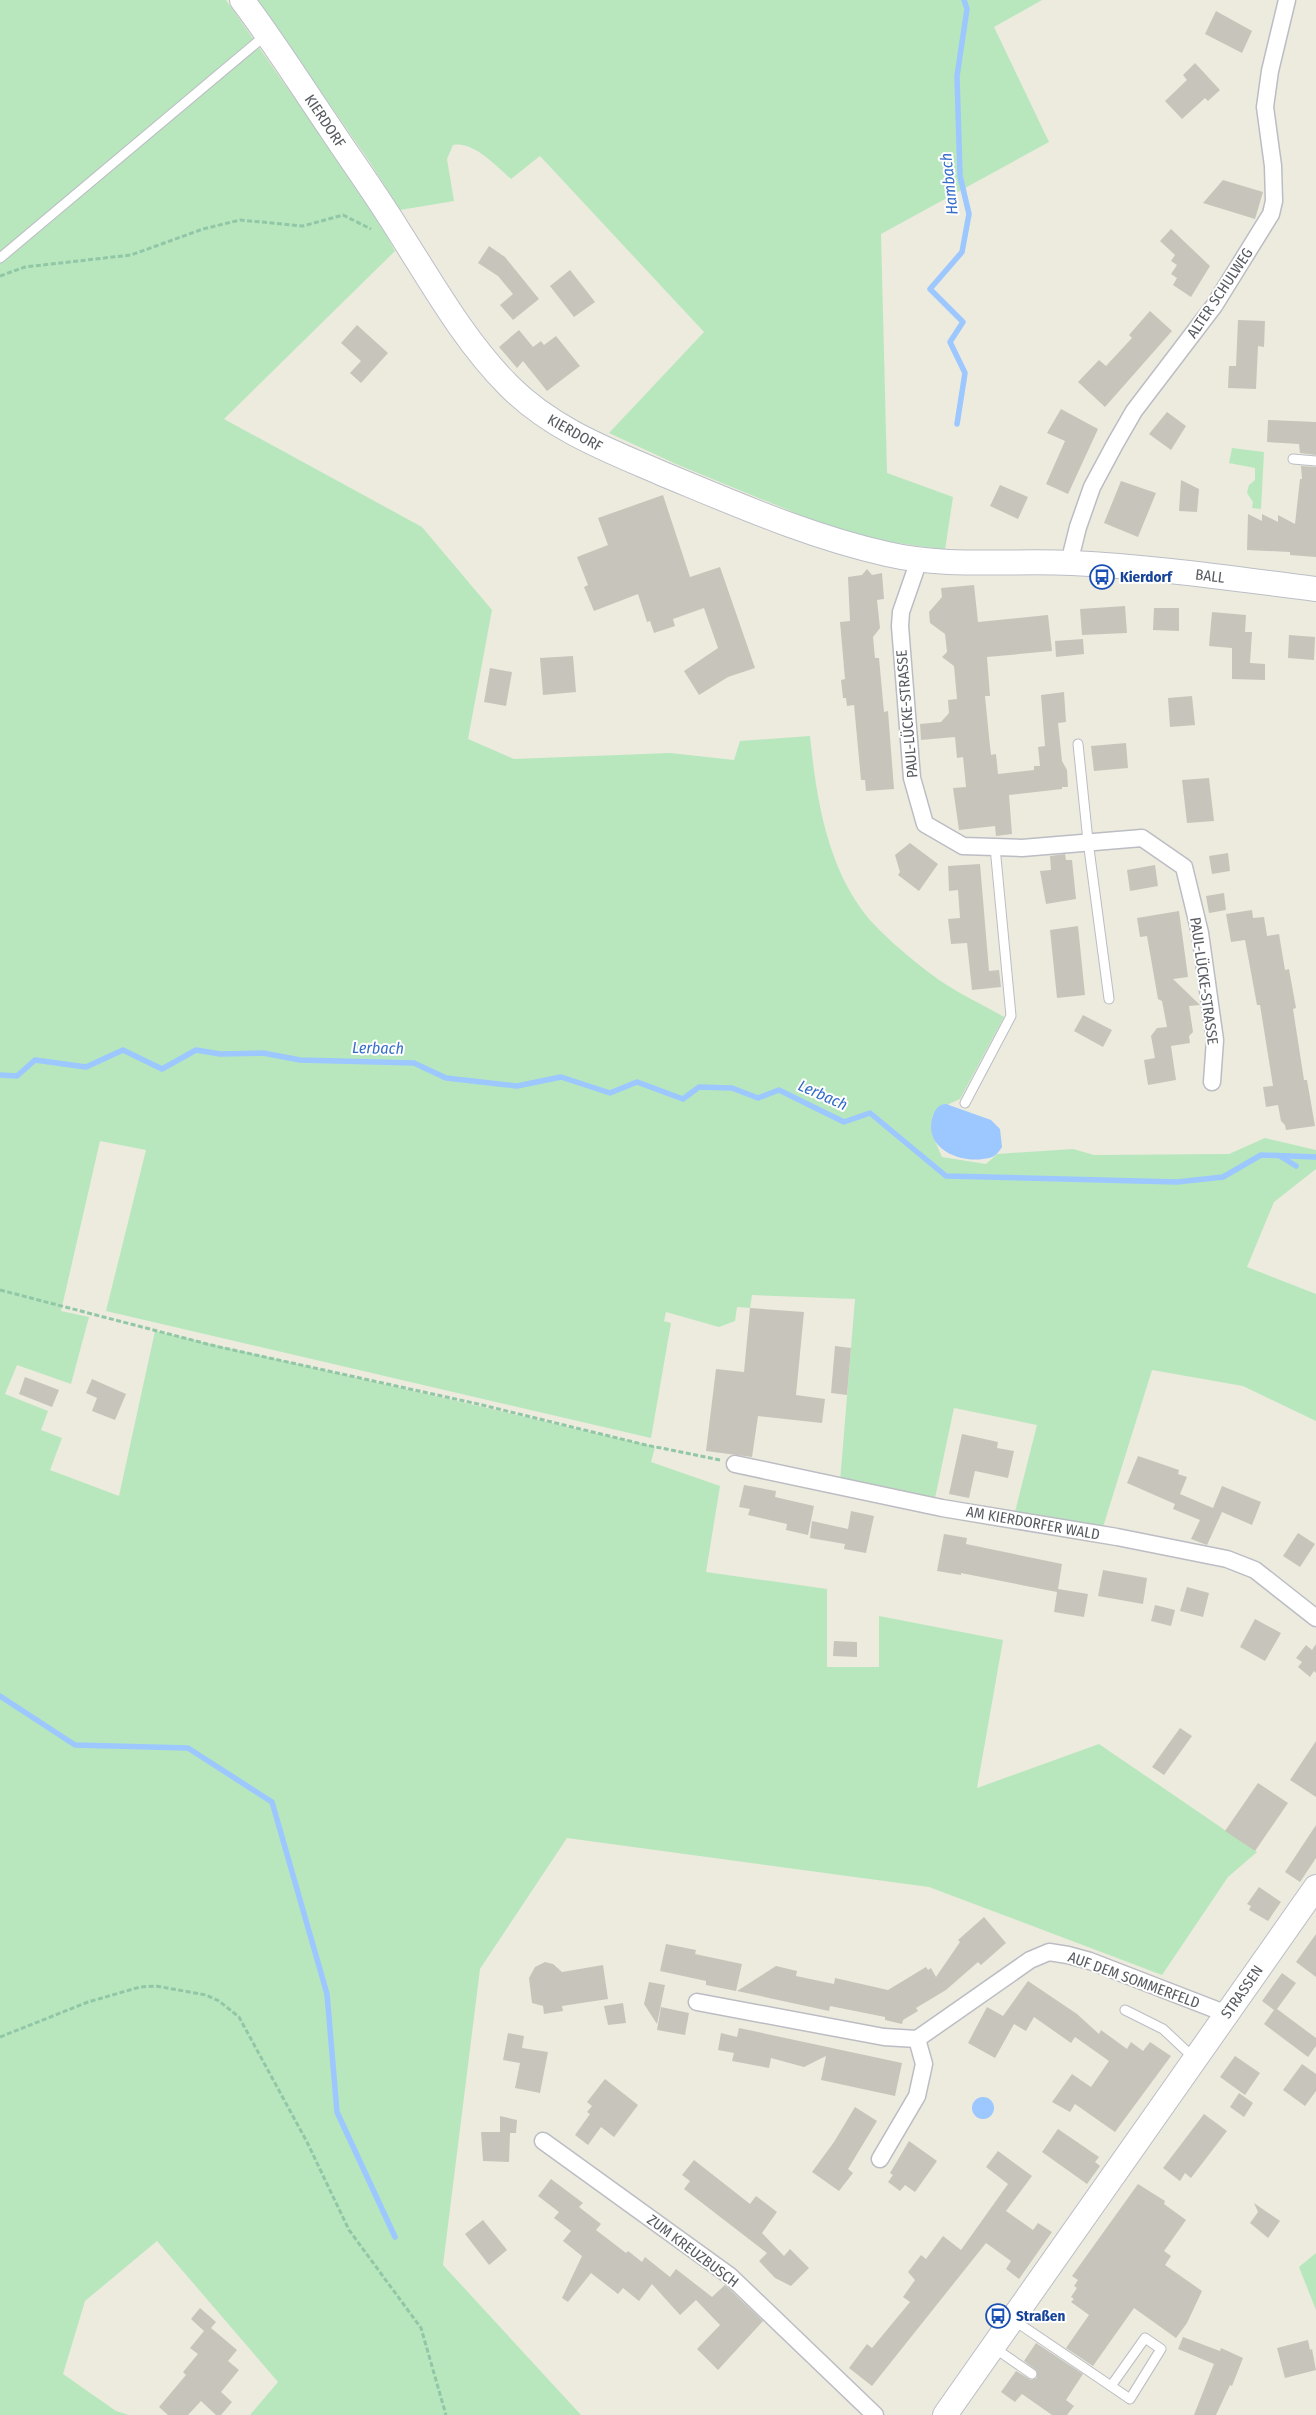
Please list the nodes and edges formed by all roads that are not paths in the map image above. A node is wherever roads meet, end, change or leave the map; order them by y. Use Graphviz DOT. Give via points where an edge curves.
graph roads {
  1 [pos="242,0"];
  2 [pos="1286,0"];
  3 [pos="267,34"];
  4 [pos="0,258"];
  5 [pos="1293,460"];
  6 [pos="1316,461"];
  7 [pos="919,560"];
  8 [pos="1069,563"];
  9 [pos="1104,565"];
  10 [pos="1316,589"];
  11 [pos="1078,744"];
  12 [pos="1088,841"];
  13 [pos="995,847"];
  14 [pos="1109,999"];
  15 [pos="1212,1082"];
  16 [pos="965,1103"];
  17 [pos="735,1464"];
  18 [pos="1316,1618"];
  19 [pos="1316,1887"];
  20 [pos="697,2002"];
  21 [pos="1125,2010"];
  22 [pos="1227,2014"];
  23 [pos="917,2039"];
  24 [pos="1195,2059"];
  25 [pos="543,2142"];
  26 [pos="880,2159"];
  27 [pos="1012,2319"];
  28 [pos="992,2347"];
  29 [pos="1032,2374"];
  30 [pos="1111,2386"];
  31 [pos="875,2415"];
  32 [pos="945,2415"];
  1 -- 3 [label="main road, KIERDORF"];
  2 -- 8 [label="street, ALTER SCHULWEG" via="1265,107 1272,166 1272,214 1214,306 1134,411 1092,488"];
  3 -- 4 [label="lane"];
  3 -- 7 [label="main road, KIERDORF" via="430,282 488,364 534,409 592,444 744,507 821,535"];
  5 -- 6 [label="lane"];
  7 -- 8 [label="main road, KIERDORF"];
  7 -- 13 [label="street, PAUL-LÜCKE-STRASSE" via="901,612 900,626 912,778 925,824 963,846"];
  8 -- 9 [label="main road, KIERDORF"];
  9 -- 10 [label="main road, BALL"];
  11 -- 12 [label="lane"];
  12 -- 13 [label="street, PAUL-LÜCKE-STRASSE" via="1022,848"];
  12 -- 14 [label="lane"];
  12 -- 15 [label="street, PAUL-LÜCKE-STRASSE" via="1142,838 1184,867 1200,933 1215,1040"];
  13 -- 16 [label="lane" via="1011,1016"];
  17 -- 18 [label="street, AM KIERDORFER WALD" via="942,1508 1228,1559 1254,1570"];
  19 -- 22 [label="main road, STRASSEN"];
  20 -- 23 [label="street" via="884,2037"];
  21 -- 24 [label="lane" via="1163,2029"];
  22 -- 23 [label="street, AUF DEM SOMMERFELD" via="1090,1961 1049,1952 1030,1960"];
  22 -- 24 [label="main road, STRASSEN"];
  23 -- 26 [label="street" via="924,2064 917,2096"];
  24 -- 27 [label="main road, STRASSEN"];
  25 -- 31 [label="street, ZUM KREUZBUSCH" via="730,2276"];
  27 -- 28 [label="main road, STRASSEN"];
  27 -- 30 [label="lane"];
  28 -- 29 [label="lane"];
  28 -- 32 [label="main road, STRASSEN"];
  30 -- 30 [label="lane" via="1130,2399 1161,2349 1145,2338"];
}
